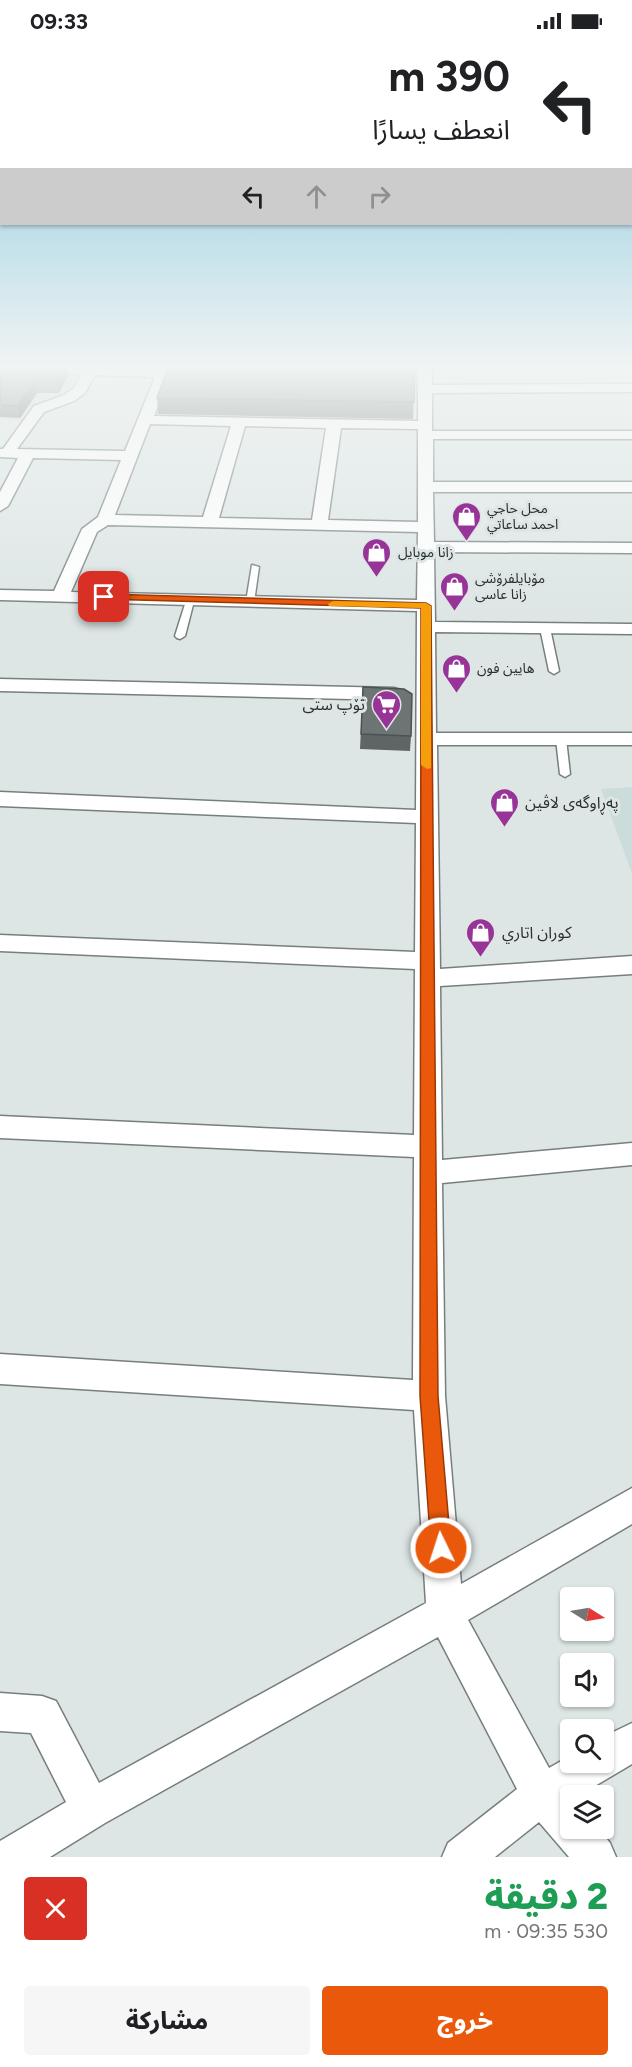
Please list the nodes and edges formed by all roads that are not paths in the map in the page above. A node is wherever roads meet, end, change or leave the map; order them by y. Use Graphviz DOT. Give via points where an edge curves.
graph roads {
  1 [pos="132,452"];
  2 [pos="230,452"];
  3 [pos="330,452"];
  4 [pos="425,452"];
  5 [pos="4,453"];
  6 [pos="28,454"];
  7 [pos="130,456"];
  8 [pos="426,487"];
  9 [pos="632,487"];
  10 [pos="0,506"];
  11 [pos="105,520"];
  12 [pos="210,522"];
  13 [pos="319,524"];
  14 [pos="426,537"];
  15 [pos="632,548"];
  16 [pos="255,567"];
  17 [pos="0,595"];
  18 [pos="61,595"];
  19 [pos="190,601"];
  20 [pos="250,602"];
  21 [pos="426,616"];
  22 [pos="545,628"];
  23 [pos="632,629"];
  24 [pos="180,636"];
  25 [pos="554,671"];
  26 [pos="0,685"];
  27 [pos="426,694"];
  28 [pos="426,739"];
  29 [pos="561,739"];
  30 [pos="632,739"];
  31 [pos="565,774"];
  32 [pos="0,799"];
  33 [pos="427,818"];
  34 [pos="0,943"];
  35 [pos="632,965"];
  36 [pos="427,970"];
  37 [pos="0,1127"];
  38 [pos="632,1154"];
  39 [pos="428,1160"];
  40 [pos="0,1369"];
  41 [pos="429,1396"];
  42 [pos="632,1505"];
  43 [pos="445,1613"];
  44 [pos="0,1712"];
  45 [pos="632,1742"];
  46 [pos="614,1753"];
  47 [pos="579,1773"];
  48 [pos="542,1795"];
  49 [pos="91,1809"];
  50 [pos="560,1815"];
  51 [pos="580,1839"];
  52 [pos="12,1857"];
  53 [pos="462,1857"];
  54 [pos="596,1857"];
  1 -- 7 [label="street"];
  2 -- 12 [label="street"];
  3 -- 13 [label="street"];
  4 -- 8 [label="street"];
  5 -- 6 [label="street"];
  6 -- 7 [label="street"];
  6 -- 10 [label="street"];
  7 -- 11 [label="street"];
  8 -- 9 [label="street"];
  8 -- 14 [label="street"];
  11 -- 12 [label="street"];
  11 -- 18 [label="street" via="90,529"];
  12 -- 13 [label="street"];
  13 -- 14 [label="street"];
  14 -- 15 [label="street"];
  14 -- 21 [label="street"];
  16 -- 20 [label="lane"];
  17 -- 18 [label="street"];
  18 -- 19 [label="street"];
  19 -- 20 [label="street"];
  19 -- 24 [label="lane"];
  20 -- 21 [label="street"];
  21 -- 22 [label="street"];
  21 -- 27 [label="street"];
  22 -- 23 [label="street"];
  22 -- 25 [label="lane"];
  26 -- 27 [label="street"];
  27 -- 28 [label="street"];
  28 -- 29 [label="street"];
  28 -- 33 [label="street"];
  29 -- 30 [label="street"];
  29 -- 31 [label="lane"];
  32 -- 33 [label="street"];
  33 -- 36 [label="street"];
  34 -- 36 [label="street"];
  35 -- 36 [label="street"];
  36 -- 39 [label="street"];
  37 -- 39 [label="street"];
  38 -- 39 [label="street"];
  39 -- 41 [label="street"];
  40 -- 41 [label="street"];
  41 -- 43 [label="street"];
  42 -- 43 [label="street"];
  43 -- 48 [label="street"];
  43 -- 49 [label="street"];
  44 -- 49 [label="street" via="42,1715"];
  45 -- 46 [label="street"];
  47 -- 48 [label="street"];
  48 -- 50 [label="street"];
  48 -- 53 [label="street"];
  49 -- 52 [label="street"];
  51 -- 54 [label="street"];
}
